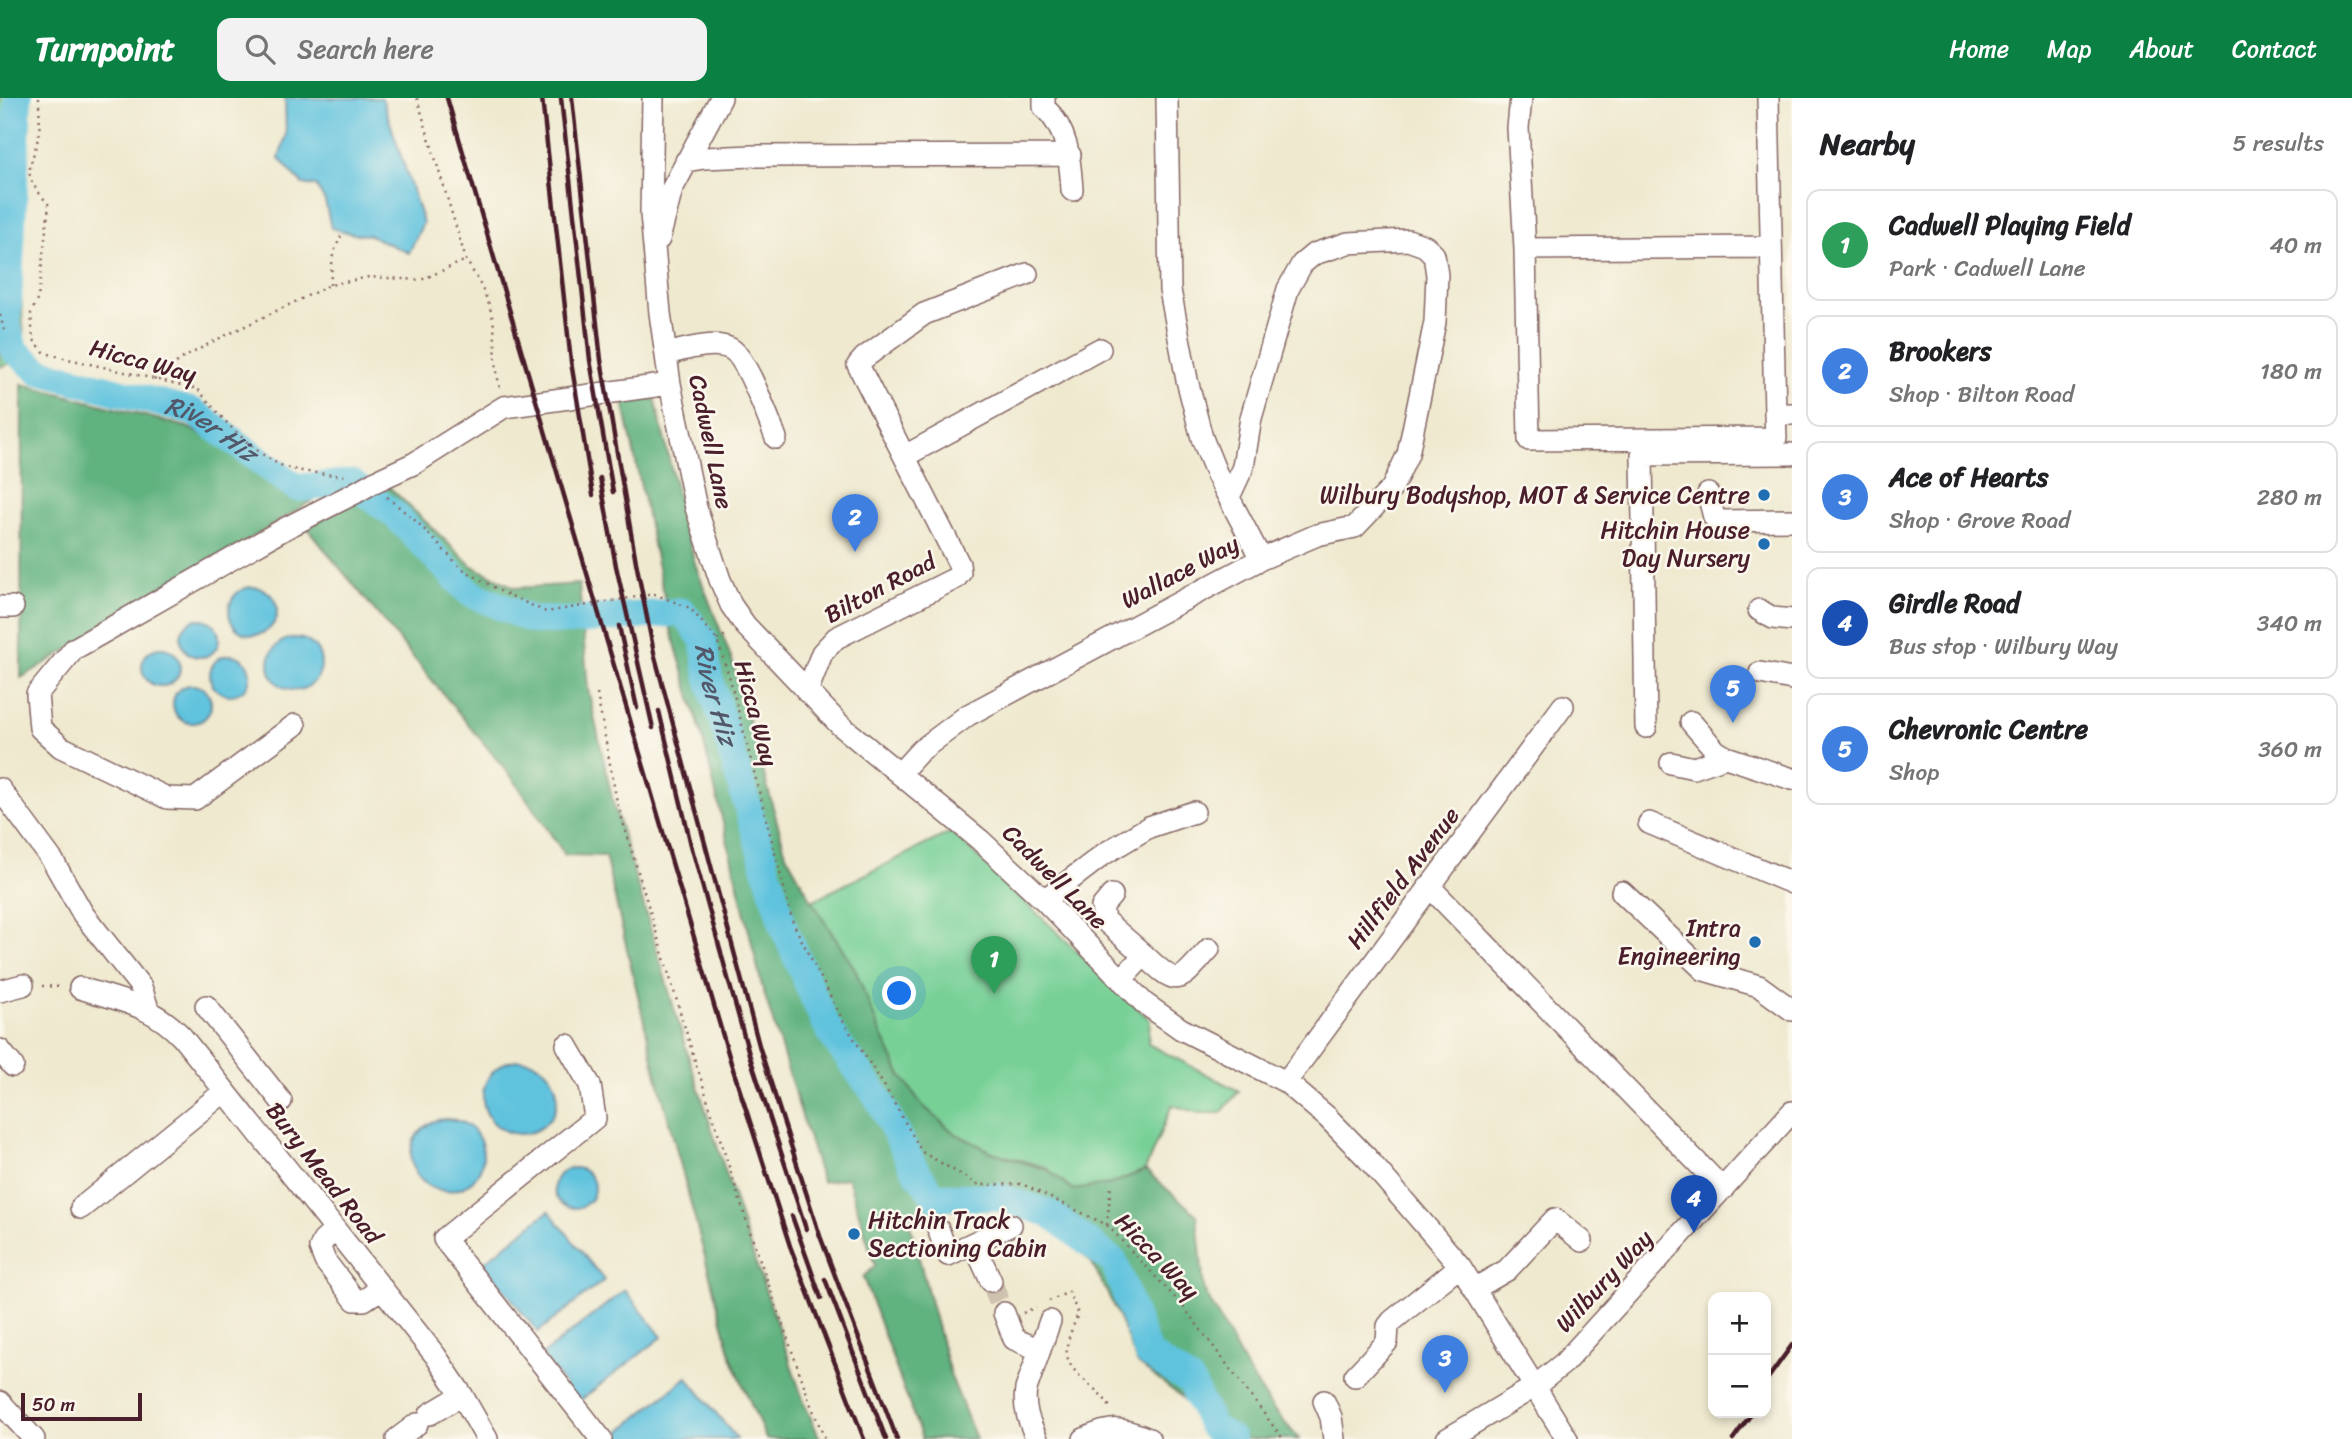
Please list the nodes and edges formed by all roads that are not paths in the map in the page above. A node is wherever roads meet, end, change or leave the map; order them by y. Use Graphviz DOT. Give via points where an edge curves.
graph roads {
  1 [pos="653,98"];
  2 [pos="721,98"];
  3 [pos="1044,98"];
  4 [pos="1167,98"];
  5 [pos="1521,98"];
  6 [pos="1768,98"];
  7 [pos="1070,155"];
  8 [pos="687,161"];
  9 [pos="1072,190"];
  10 [pos="1771,247"];
  11 [pos="1525,249"];
  12 [pos="655,267"];
  13 [pos="1027,274"];
  14 [pos="1100,349"];
  15 [pos="666,354"];
  16 [pos="670,384"];
  17 [pos="1784,414"];
  18 [pos="776,438"];
  19 [pos="1792,454"];
  20 [pos="905,456"];
  21 [pos="1708,494"];
  22 [pos="1229,497"];
  23 [pos="1792,520"];
  24 [pos="1261,559"];
  25 [pos="1759,610"];
  26 [pos="1792,620"];
  27 [pos="1760,673"];
  28 [pos="1792,679"];
  29 [pos="807,692"];
  30 [pos="1563,706"];
  31 [pos="1691,722"];
  32 [pos="295,725"];
  33 [pos="1646,727"];
  34 [pos="1726,757"];
  35 [pos="1671,763"];
  36 [pos="899,774"];
  37 [pos="1792,779"];
  38 [pos="0,789"];
  39 [pos="1194,813"];
  40 [pos="1649,823"];
  41 [pos="1792,883"];
  42 [pos="1429,886"];
  43 [pos="1622,892"];
  44 [pos="1112,895"];
  45 [pos="1044,900"];
  46 [pos="1209,949"];
  47 [pos="1144,955"];
  48 [pos="1121,980"];
  49 [pos="23,985"];
  50 [pos="80,988"];
  51 [pos="0,991"];
  52 [pos="206,1006"];
  53 [pos="148,1009"];
  54 [pos="1792,1010"];
  55 [pos="567,1045"];
  56 [pos="246,1056"];
  57 [pos="1286,1082"];
  58 [pos="221,1085"];
  59 [pos="282,1101"];
  60 [pos="1792,1112"];
  61 [pos="1723,1189"];
  62 [pos="81,1208"];
  63 [pos="1012,1225"];
  64 [pos="938,1229"];
  65 [pos="1582,1241"];
  66 [pos="974,1244"];
  67 [pos="1461,1266"];
  68 [pos="991,1281"];
  69 [pos="1476,1288"];
  70 [pos="1005,1317"];
  71 [pos="1050,1321"];
  72 [pos="1040,1350"];
  73 [pos="1355,1376"];
  74 [pos="1534,1387"];
  75 [pos="462,1395"];
  76 [pos="1324,1401"];
  77 [pos="0,1402"];
  78 [pos="34,1439"];
  79 [pos="397,1439"];
  80 [pos="487,1439"];
  81 [pos="601,1439"];
  82 [pos="1037,1439"];
  83 [pos="1084,1439"];
  84 [pos="1149,1439"];
  85 [pos="1334,1439"];
  86 [pos="1447,1439"];
  87 [pos="1567,1439"];
  1 -- 12 [label="street"];
  2 -- 8 [label="street"];
  3 -- 7 [label="street" via="1044,107 1055,118"];
  4 -- 22 [label="street, Wallace Way" via="1170,290 1202,438"];
  5 -- 11 [label="street" via="1518,128"];
  6 -- 10 [label="street"];
  7 -- 8 [label="street" via="753,156"];
  7 -- 9 [label="street"];
  8 -- 12 [label="street" via="661,225"];
  10 -- 11 [label="street"];
  10 -- 17 [label="street"];
  11 -- 17 [label="street" via="1529,440 1776,438"];
  12 -- 15 [label="street, Cadwell Lane"];
  13 -- 20 [label="street" via="910,321 860,361 858,370"];
  14 -- 20 [label="street"];
  15 -- 16 [label="street, Cadwell Lane"];
  15 -- 18 [label="street" via="719,346 738,354"];
  16 -- 29 [label="street, Cadwell Lane" via="696,509 731,605"];
  16 -- 32 [label="street, bridge" via="504,407 378,487 352,485 286,528 74,649 37,694 40,729 61,747 167,798 195,799"];
  19 -- 33 [label="street" via="1642,455"];
  20 -- 29 [label="street, Bilton Road" via="960,573 836,638 822,653"];
  21 -- 23 [label="street" via="1714,517 1720,521"];
  22 -- 24 [label="street, Wallace Way"];
  22 -- 24 [label="street" via="1243,467 1251,418 1288,289 1302,264 1314,254 1348,243 1408,240 1425,246 1434,255 1437,275 1435,322 1408,454 1392,488 1355,527 1317,535"];
  24 -- 36 [label="street, Wallace Way" via="968,715 920,751"];
  25 -- 26 [label="street" via="1773,618"];
  27 -- 28 [label="street"];
  29 -- 36 [label="street, Cadwell Lane"];
  30 -- 42 [label="street, Hillfield Avenue"];
  31 -- 34 [label="street"];
  34 -- 35 [label="street" via="1694,768"];
  34 -- 37 [label="street"];
  36 -- 45 [label="street, Cadwell Lane" via="980,839"];
  38 -- 53 [label="street" via="53,862 83,914 141,987"];
  39 -- 45 [label="street" via="1149,827 1104,854"];
  40 -- 41 [label="street"];
  42 -- 57 [label="street, Hillfield Avenue"];
  42 -- 61 [label="street"];
  43 -- 54 [label="street" via="1704,970 1759,986"];
  44 -- 47 [label="street" via="1102,907 1104,920"];
  45 -- 48 [label="street, Cadwell Lane"];
  46 -- 47 [label="street" via="1179,979 1167,976"];
  47 -- 48 [label="street"];
  48 -- 57 [label="street, Cadwell Lane" via="1181,1029"];
  49 -- 51 [label="street"];
  50 -- 53 [label="street, Bury Mead Road"];
  52 -- 56 [label="street"];
  53 -- 58 [label="street, Bury Mead Road" via="167,1021"];
  55 -- 81 [label="street" via="590,1085 595,1118 444,1239"];
  56 -- 58 [label="street"];
  56 -- 59 [label="street"];
  57 -- 67 [label="street, Cadwell Lane" via="1367,1158"];
  58 -- 62 [label="street"];
  58 -- 75 [label="street, Bury Mead Road"];
  60 -- 61 [label="street, Wilbury Way"];
  61 -- 74 [label="street, Wilbury Way" via="1564,1363"];
  63 -- 66 [label="street"];
  64 -- 66 [label="street" via="948,1255"];
  65 -- 69 [label="street" via="1555,1219 1507,1270"];
  66 -- 68 [label="street"];
  67 -- 69 [label="street, Cadwell Lane"];
  67 -- 73 [label="street" via="1392,1321 1387,1342"];
  69 -- 74 [label="street, Cadwell Lane"];
  70 -- 72 [label="street" via="1014,1339"];
  71 -- 72 [label="street"];
  72 -- 82 [label="street" via="1025,1398"];
  74 -- 86 [label="street, Wilbury Way"];
  74 -- 87 [label="street, Cadwell Lane"];
  75 -- 79 [label="street"];
  75 -- 80 [label="street, Bury Mead Road"];
  76 -- 85 [label="street"];
  77 -- 78 [label="street"];
  83 -- 84 [label="street" via="1118,1429"];
}
